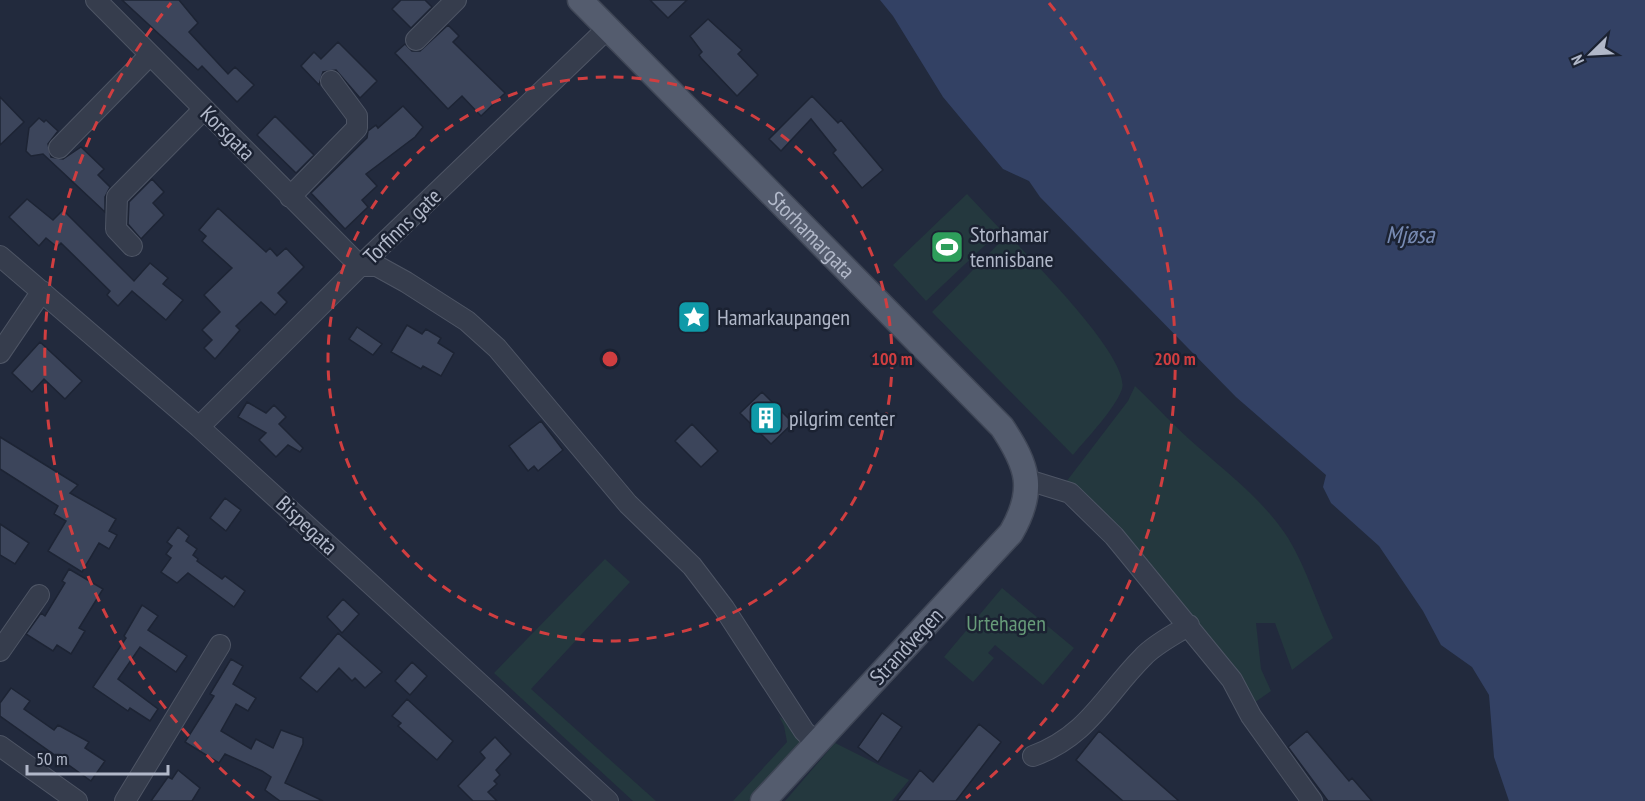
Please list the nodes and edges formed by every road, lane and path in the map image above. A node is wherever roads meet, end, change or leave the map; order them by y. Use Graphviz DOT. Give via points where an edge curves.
graph roads {
  1 [pos="96,0"];
  2 [pos="456,0"];
  3 [pos="580,0"];
  4 [pos="608,28"];
  5 [pos="416,40"];
  6 [pos="150,55"];
  7 [pos="331,81"];
  8 [pos="204,109"];
  9 [pos="59,148"];
  10 [pos="290,196"];
  11 [pos="132,246"];
  12 [pos="0,256"];
  13 [pos="360,266"];
  14 [pos="42,291"];
  15 [pos="0,353"];
  16 [pos="199,427"];
  17 [pos="1028,480"];
  18 [pos="39,595"];
  19 [pos="1189,626"];
  20 [pos="220,645"];
  21 [pos="0,651"];
  22 [pos="815,742"];
  23 [pos="0,747"];
  24 [pos="1033,756"];
  25 [pos="77,801"];
  26 [pos="124,801"];
  27 [pos="608,801"];
  28 [pos="763,801"];
  29 [pos="1312,801"];
  1 -- 6 [label="street, Korsgata"];
  2 -- 5 [label="street"];
  3 -- 4 [label="main road, Storhamargata"];
  4 -- 13 [label="street, Torfinns gate"];
  4 -- 17 [label="main road, Storhamargata" via="1002,427"];
  6 -- 8 [label="street, Korsgata"];
  6 -- 9 [label="street"];
  7 -- 10 [label="street" via="357,116 357,128"];
  8 -- 10 [label="street, Korsgata"];
  8 -- 11 [label="street" via="117,197 116,229"];
  10 -- 13 [label="street, Korsgata"];
  12 -- 14 [label="street, Bispegata"];
  13 -- 16 [label="street, Torfinns gate"];
  13 -- 22 [label="street" via="377,266 414,287 467,321 497,348 628,504 692,566 724,608 804,732"];
  14 -- 15 [label="street"];
  14 -- 16 [label="street, Bispegata"];
  16 -- 27 [label="street, Bispegata"];
  17 -- 19 [label="street" via="1070,493 1114,536"];
  17 -- 22 [label="main road, Strandvegen" via="1020,517 1011,533"];
  18 -- 21 [label="street"];
  19 -- 24 [label="street" via="1144,656 1087,723"];
  19 -- 29 [label="street" via="1232,680 1251,716"];
  20 -- 26 [label="street"];
  22 -- 28 [label="main road, Strandvegen"];
  23 -- 25 [label="street"];
}
